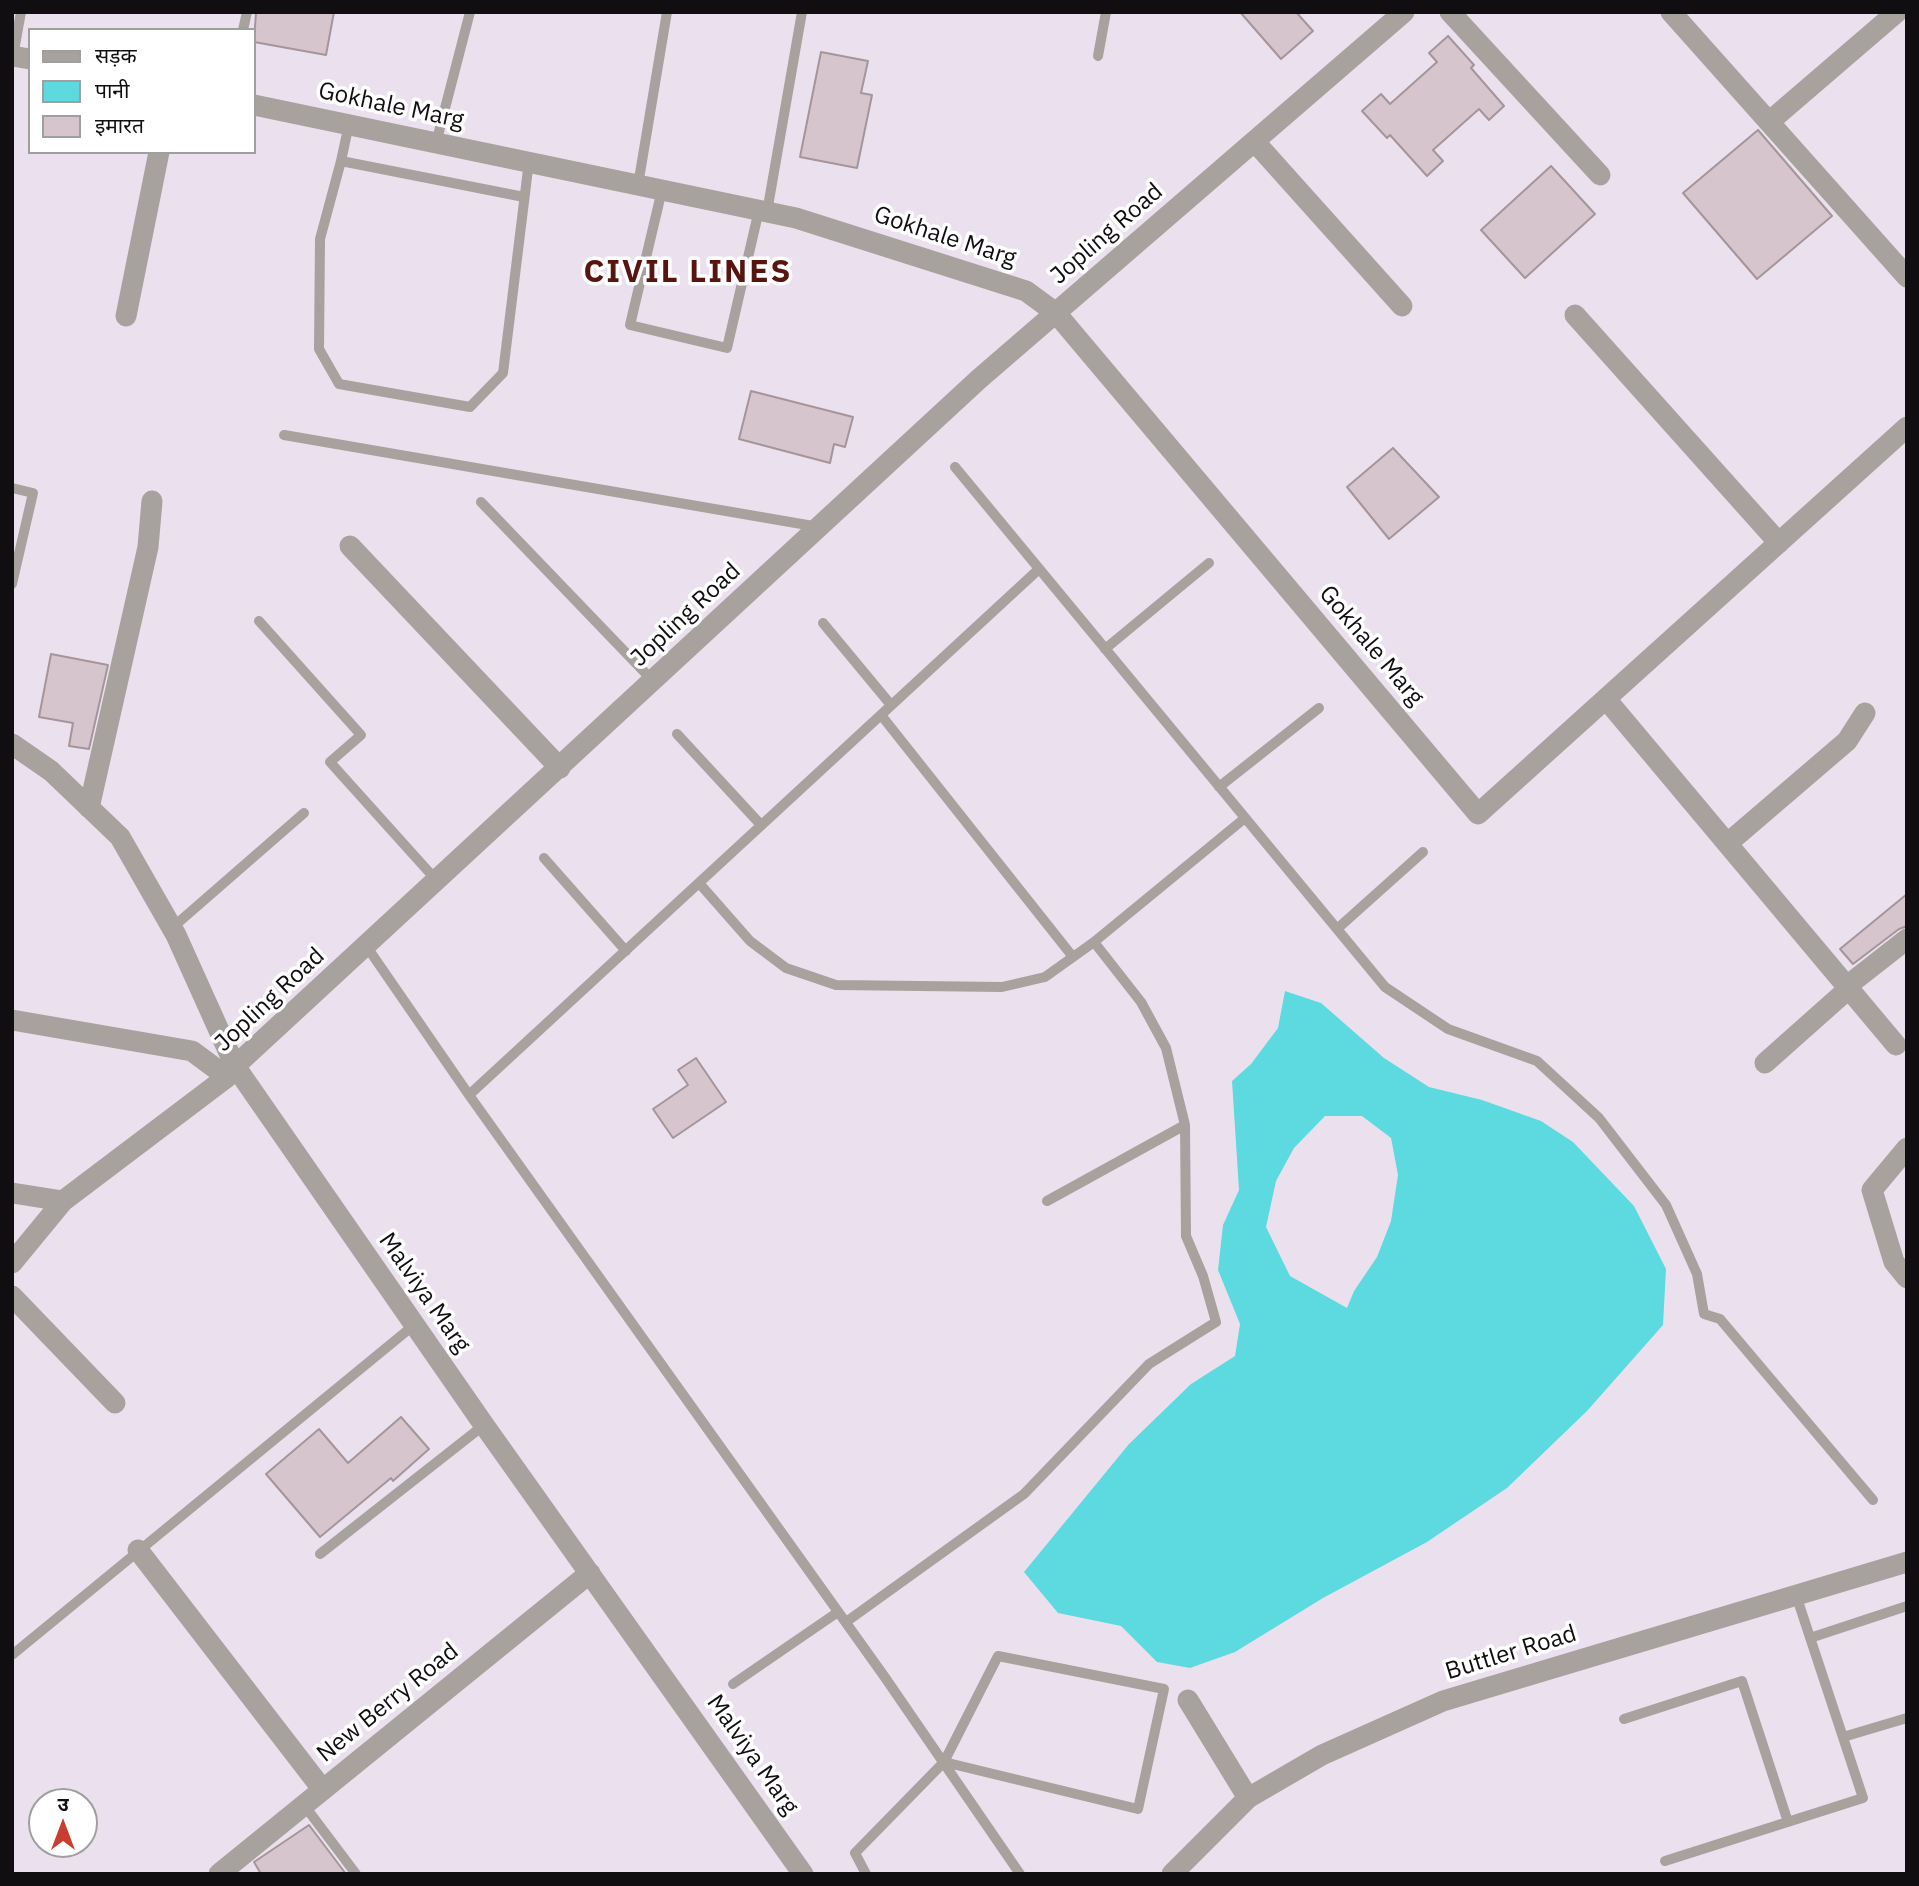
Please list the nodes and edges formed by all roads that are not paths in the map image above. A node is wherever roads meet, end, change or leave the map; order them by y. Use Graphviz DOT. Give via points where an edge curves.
graph roads {
  1 [pos="21,12"];
  2 [pos="470,12"];
  3 [pos="667,12"];
  4 [pos="802,12"];
  5 [pos="1107,12"];
  6 [pos="1404,12"];
  7 [pos="1450,12"];
  8 [pos="1671,12"];
  9 [pos="1897,12"];
  10 [pos="13,56"];
  11 [pos="1098,56"];
  12 [pos="256,105"];
  13 [pos="1769,122"];
  14 [pos="349,124"];
  15 [pos="1255,142"];
  16 [pos="436,143"];
  17 [pos="159,154"];
  18 [pos="341,161"];
  19 [pos="529,161"];
  20 [pos="1600,175"];
  21 [pos="638,185"];
  22 [pos="662,190"];
  23 [pos="524,197"];
  24 [pos="763,211"];
  25 [pos="1907,277"];
  26 [pos="1402,306"];
  27 [pos="1056,313"];
  28 [pos="1575,315"];
  29 [pos="127,316"];
  30 [pos="1907,427"];
  31 [pos="284,436"];
  32 [pos="955,467"];
  33 [pos="12,488"];
  34 [pos="152,500"];
  35 [pos="481,502"];
  36 [pos="819,527"];
  37 [pos="1779,543"];
  38 [pos="350,545"];
  39 [pos="1209,563"];
  40 [pos="1039,569"];
  41 [pos="12,584"];
  42 [pos="259,621"];
  43 [pos="823,623"];
  44 [pos="1105,649"];
  45 [pos="653,681"];
  46 [pos="1606,699"];
  47 [pos="891,705"];
  48 [pos="1318,708"];
  49 [pos="1865,713"];
  50 [pos="881,715"];
  51 [pos="677,734"];
  52 [pos="12,744"];
  53 [pos="560,768"];
  54 [pos="1220,788"];
  55 [pos="89,808"];
  56 [pos="304,813"];
  57 [pos="1245,818"];
  58 [pos="761,825"];
  59 [pos="1728,844"];
  60 [pos="1423,852"];
  61 [pos="544,858"];
  62 [pos="437,881"];
  63 [pos="699,883"];
  64 [pos="172,928"];
  65 [pos="1337,929"];
  66 [pos="1907,939"];
  67 [pos="1094,943"];
  68 [pos="367,947"];
  69 [pos="626,951"];
  70 [pos="1073,957"];
  71 [pos="1847,986"];
  72 [pos="12,1020"];
  73 [pos="1896,1045"];
  74 [pos="1765,1063"];
  75 [pos="231,1071"];
  76 [pos="469,1096"];
  77 [pos="1185,1125"];
  78 [pos="1907,1148"];
  79 [pos="12,1193"];
  80 [pos="63,1201"];
  81 [pos="1047,1201"];
  82 [pos="12,1263"];
  83 [pos="1907,1278"];
  84 [pos="12,1296"];
  85 [pos="414,1325"];
  86 [pos="115,1403"];
  87 [pos="484,1425"];
  88 [pos="1873,1500"];
  89 [pos="138,1550"];
  90 [pos="320,1555"];
  91 [pos="1907,1562"];
  92 [pos="590,1573"];
  93 [pos="1796,1595"];
  94 [pos="1907,1606"];
  95 [pos="838,1612"];
  96 [pos="846,1622"];
  97 [pos="1810,1638"];
  98 [pos="12,1655"];
  99 [pos="733,1684"];
  100 [pos="1188,1700"];
  101 [pos="1907,1718"];
  102 [pos="1624,1719"];
  103 [pos="1843,1737"];
  104 [pos="944,1762"];
  105 [pos="323,1790"];
  106 [pos="1248,1798"];
  107 [pos="304,1805"];
  108 [pos="1788,1822"];
  109 [pos="1665,1861"];
  110 [pos="219,1874"];
  111 [pos="356,1874"];
  112 [pos="803,1874"];
  113 [pos="866,1874"];
  114 [pos="1020,1874"];
  115 [pos="1171,1874"];
  1 -- 10 [label="lane"];
  2 -- 16 [label="lane"];
  3 -- 21 [label="lane"];
  4 -- 24 [label="lane"];
  5 -- 11 [label="lane"];
  6 -- 15 [label="street, Jopling Road"];
  7 -- 20 [label="street"];
  8 -- 13 [label="street"];
  9 -- 13 [label="street"];
  12 -- 14 [label="street, Gokhale Marg"];
  13 -- 25 [label="street"];
  14 -- 16 [label="street, Gokhale Marg"];
  14 -- 18 [label="lane"];
  15 -- 26 [label="street"];
  15 -- 27 [label="street, Jopling Road"];
  16 -- 19 [label="street, Gokhale Marg"];
  17 -- 29 [label="street"];
  18 -- 23 [label="lane"];
  18 -- 23 [label="lane" via="320,239 319,349 339,384 470,407 503,373"];
  19 -- 21 [label="street, Gokhale Marg"];
  19 -- 23 [label="lane"];
  21 -- 22 [label="street, Gokhale Marg"];
  22 -- 24 [label="street, Gokhale Marg"];
  22 -- 24 [label="lane" via="630,326 727,348"];
  24 -- 27 [label="street, Gokhale Marg" via="1026,291"];
  27 -- 36 [label="street, Jopling Road"];
  27 -- 46 [label="street, Gokhale Marg" via="1478,814"];
  28 -- 37 [label="street"];
  30 -- 37 [label="street"];
  31 -- 36 [label="lane"];
  32 -- 40 [label="lane"];
  33 -- 41 [label="lane" via="33,492"];
  34 -- 55 [label="street" via="148,547"];
  35 -- 45 [label="lane"];
  36 -- 45 [label="street, Jopling Road"];
  37 -- 46 [label="street"];
  38 -- 53 [label="street"];
  39 -- 44 [label="lane"];
  40 -- 44 [label="lane"];
  40 -- 47 [label="lane"];
  42 -- 62 [label="lane" via="361,735 330,762"];
  43 -- 47 [label="lane"];
  44 -- 54 [label="lane"];
  45 -- 53 [label="street, Jopling Road"];
  46 -- 59 [label="street"];
  47 -- 50 [label="lane"];
  48 -- 54 [label="lane"];
  49 -- 59 [label="street" via="1847,741"];
  50 -- 58 [label="lane"];
  50 -- 70 [label="lane"];
  51 -- 58 [label="lane"];
  52 -- 55 [label="street, Malviya Marg" via="51,771"];
  53 -- 62 [label="street, Jopling Road"];
  54 -- 57 [label="lane"];
  55 -- 64 [label="street, Malviya Marg" via="120,837"];
  56 -- 64 [label="lane"];
  57 -- 65 [label="lane"];
  57 -- 67 [label="lane"];
  58 -- 63 [label="lane"];
  59 -- 71 [label="street"];
  60 -- 65 [label="lane"];
  61 -- 69 [label="lane"];
  62 -- 68 [label="street, Jopling Road"];
  63 -- 69 [label="lane"];
  63 -- 70 [label="lane" via="750,941 786,968 836,985 1002,987 1045,977"];
  64 -- 75 [label="street, Malviya Marg"];
  65 -- 88 [label="lane" via="1385,987 1448,1029 1537,1061 1599,1118 1666,1205 1697,1274 1704,1314 1720,1319"];
  66 -- 71 [label="street"];
  67 -- 70 [label="lane"];
  67 -- 77 [label="lane" via="1141,1002 1166,1048"];
  68 -- 75 [label="street, Jopling Road"];
  68 -- 76 [label="lane"];
  69 -- 76 [label="lane"];
  71 -- 73 [label="street"];
  71 -- 74 [label="street"];
  72 -- 75 [label="street" via="192,1051"];
  75 -- 80 [label="street, Jopling Road"];
  75 -- 85 [label="street, Malviya Marg"];
  76 -- 95 [label="lane"];
  77 -- 81 [label="lane"];
  77 -- 96 [label="lane" via="1186,1236 1216,1322 1149,1364 1024,1494"];
  78 -- 83 [label="street" via="1872,1190 1894,1262"];
  79 -- 80 [label="street"];
  80 -- 82 [label="street, Jopling Road"];
  84 -- 86 [label="street"];
  85 -- 87 [label="street, Malviya Marg"];
  85 -- 89 [label="lane"];
  87 -- 90 [label="lane"];
  87 -- 92 [label="street, Malviya Marg"];
  89 -- 98 [label="lane"];
  89 -- 105 [label="street"];
  91 -- 93 [label="street, Buttler Road"];
  92 -- 105 [label="street, New Berry Road"];
  92 -- 112 [label="street, Malviya Marg"];
  93 -- 97 [label="lane"];
  93 -- 106 [label="street, Buttler Road" via="1443,1701 1322,1755"];
  94 -- 97 [label="lane"];
  95 -- 96 [label="lane"];
  95 -- 99 [label="lane"];
  96 -- 104 [label="lane"];
  97 -- 103 [label="lane"];
  100 -- 106 [label="street"];
  101 -- 103 [label="lane"];
  102 -- 108 [label="lane" via="1742,1681"];
  103 -- 108 [label="lane" via="1863,1798"];
  104 -- 104 [label="lane" via="998,1657 1164,1689 1138,1810"];
  104 -- 113 [label="lane" via="855,1853"];
  104 -- 114 [label="lane"];
  105 -- 107 [label="street, New Berry Road"];
  106 -- 115 [label="street, Buttler Road"];
  107 -- 110 [label="street, New Berry Road"];
  107 -- 111 [label="lane"];
  108 -- 109 [label="lane"];
}
